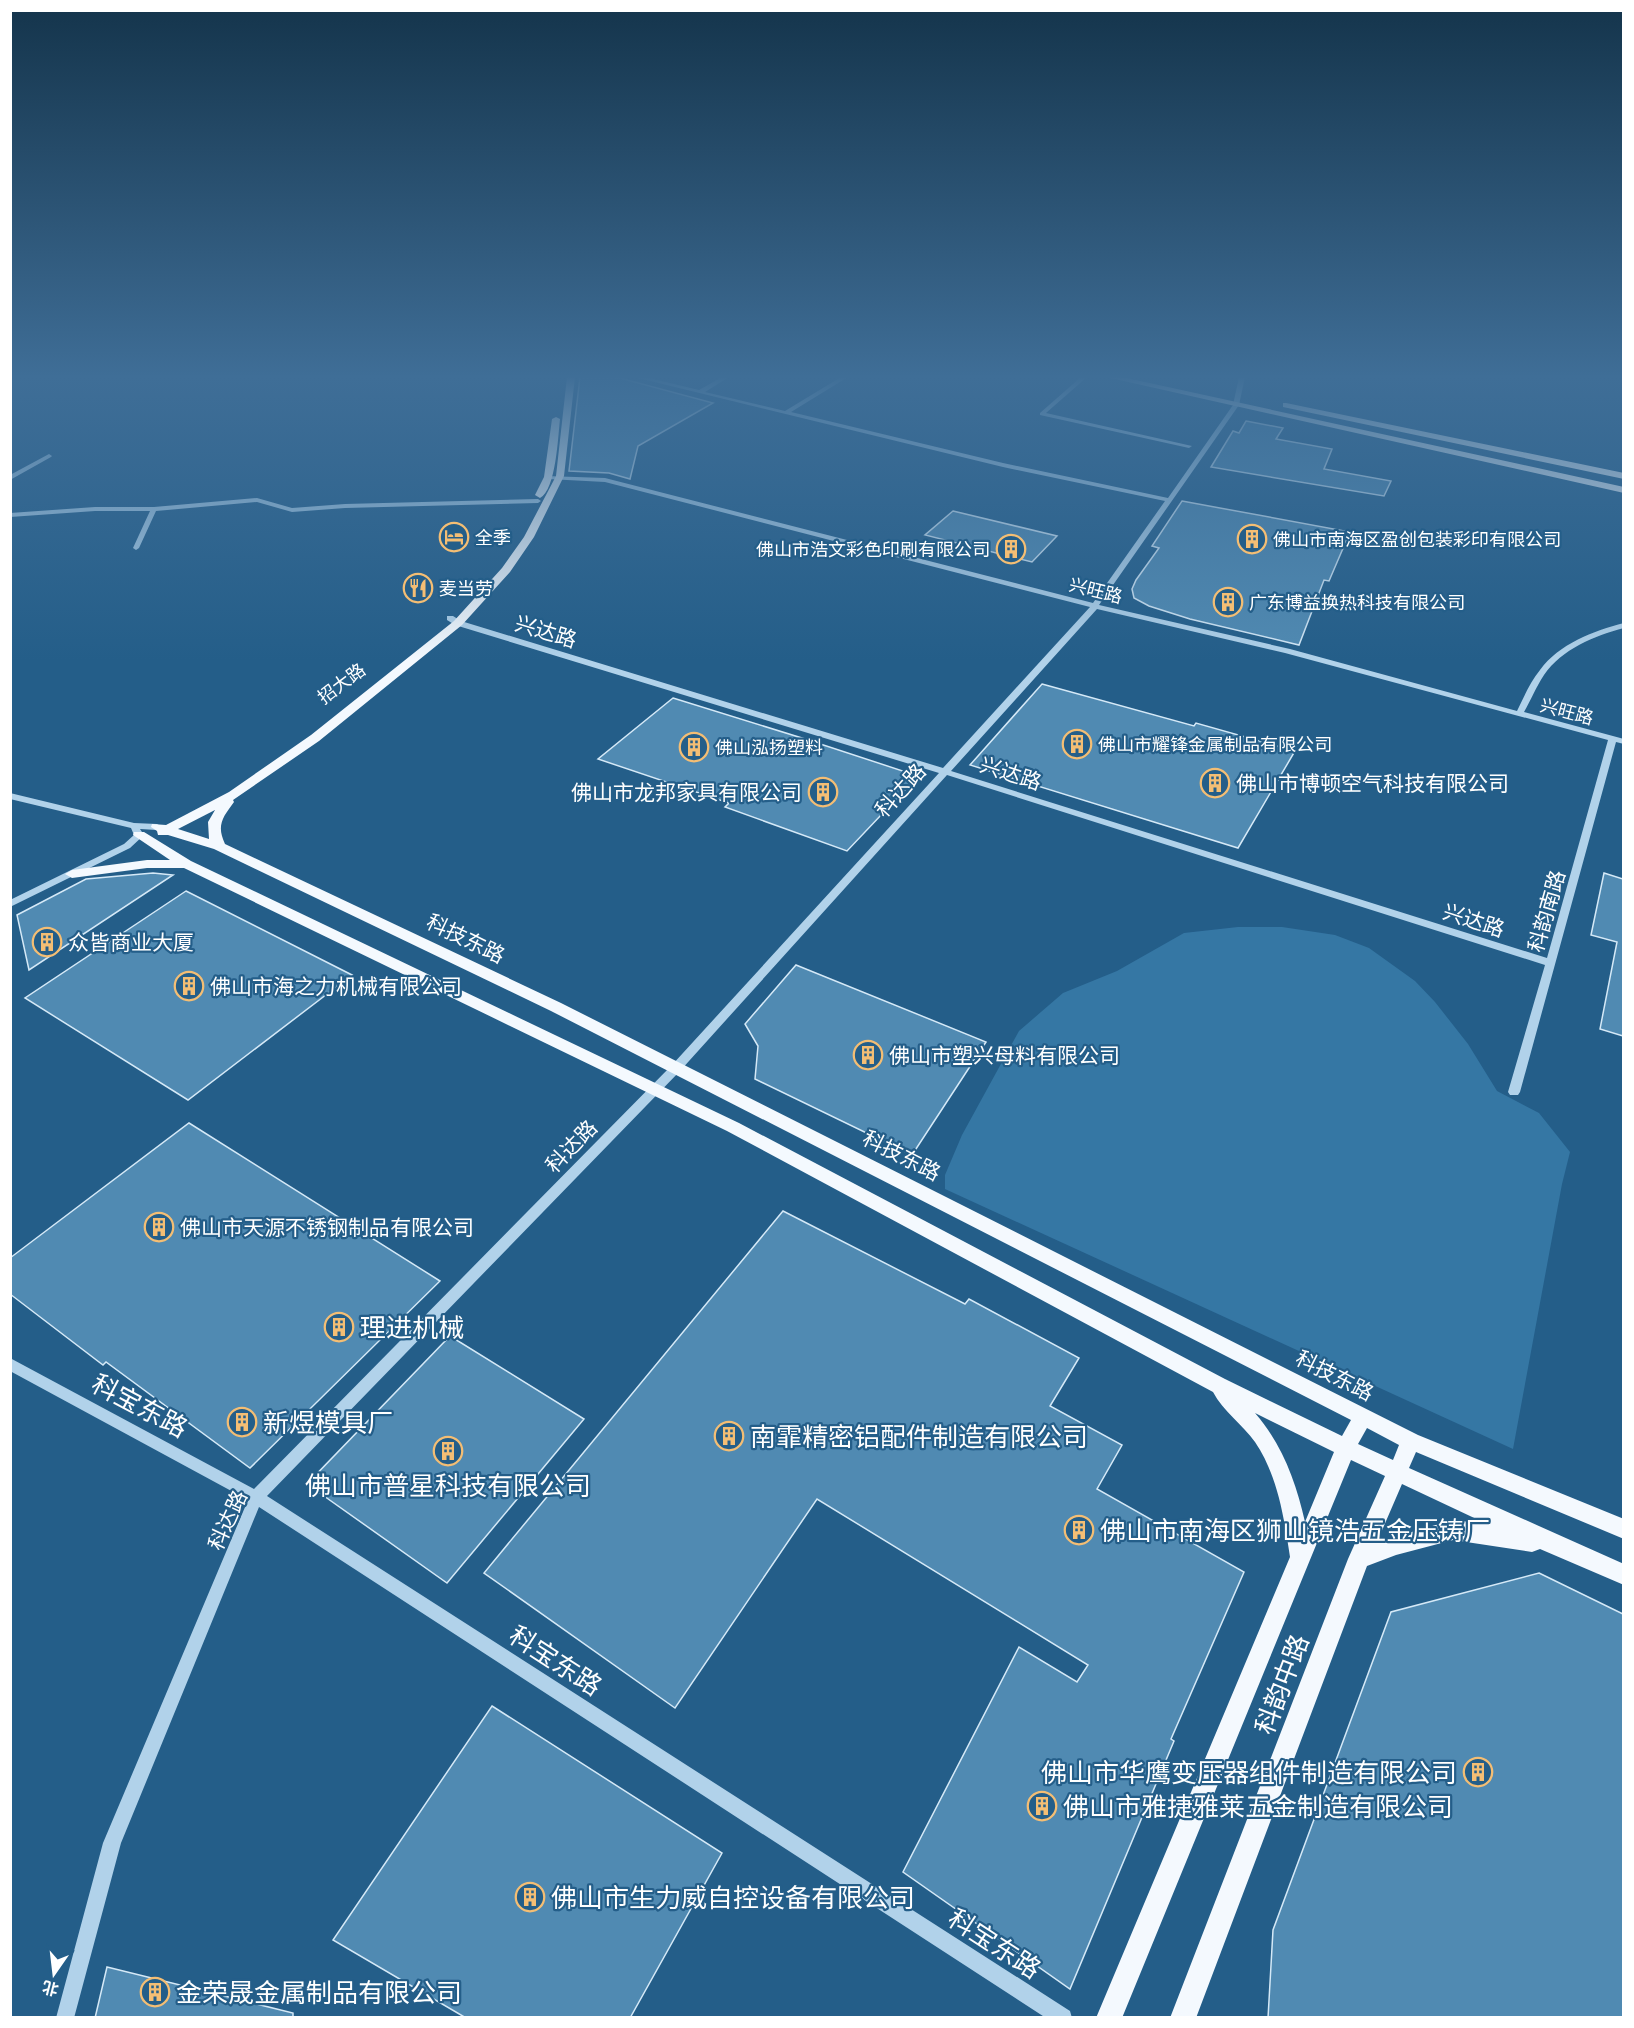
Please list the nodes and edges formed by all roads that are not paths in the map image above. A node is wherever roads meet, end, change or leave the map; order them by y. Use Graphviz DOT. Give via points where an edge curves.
graph roads {
  1 [pos="549,472"];
  2 [pos="561,472"];
  3 [pos="1034,472"];
  4 [pos="1188,472"];
  5 [pos="1513,472"];
  6 [pos="1548,472"];
  7 [pos="1571,472"];
  8 [pos="1602,472"];
  9 [pos="560,476"];
  10 [pos="1623,476"];
  11 [pos="548,477"];
  12 [pos="1623,482"];
  13 [pos="1623,490"];
  14 [pos="1623,496"];
  15 [pos="1168,500"];
  16 [pos="538,501"];
  17 [pos="154,509"];
  18 [pos="10,515"];
  19 [pos="136,548"];
  20 [pos="1095,606"];
  21 [pos="454,621"];
  22 [pos="1623,625"];
  23 [pos="1519,714"];
  24 [pos="1618,741"];
  25 [pos="943,771"];
  26 [pos="233,795"];
  27 [pos="10,796"];
  28 [pos="146,834"];
  29 [pos="219,846"];
  30 [pos="186,864"];
  31 [pos="72,874"];
  32 [pos="10,904"];
  33 [pos="1551,963"];
  34 [pos="676,1068"];
  35 [pos="655,1089"];
  36 [pos="1514,1092"];
  37 [pos="10,1364"];
  38 [pos="1218,1385"];
  39 [pos="1363,1416"];
  40 [pos="1412,1441"];
  41 [pos="1346,1448"];
  42 [pos="1398,1473"];
  43 [pos="256,1497"];
  44 [pos="1623,1529"];
  45 [pos="1567,1551"];
  46 [pos="1359,1559"];
  47 [pos="1301,1560"];
  48 [pos="1623,1575"];
  49 [pos="65,2018"];
  50 [pos="1063,2018"];
  51 [pos="1109,2018"];
  52 [pos="1183,2018"];
  1 -- 11 [label="main road, 招大路"];
  2 -- 9 [label="main road, 招大路"];
  3 -- 15 [label="street"];
  4 -- 15 [label="street, 科达路"];
  5 -- 14 [label="main road"];
  6 -- 13 [label="main road"];
  7 -- 12 [label="main road"];
  8 -- 10 [label="main road"];
  9 -- 11 [label="street, 兴旺路"];
  9 -- 20 [label="street, 兴旺路" via="605,480"];
  9 -- 21 [label="main road, 招大路" via="529,537 506,570"];
  11 -- 16 [label="main road, 招大路"];
  15 -- 20 [label="street, 科达路"];
  16 -- 17 [label="street" via="292,510 257,500"];
  16 -- 21 [label="main road, 招大路" via="521,534"];
  17 -- 18 [label="street" via="95,508"];
  17 -- 19 [label="street"];
  20 -- 23 [label="street, 兴旺路" via="1287,651"];
  20 -- 25 [label="street, 科达路"];
  21 -- 25 [label="street, 兴达路"];
  21 -- 26 [label="main road, 招大路" via="315,738"];
  21 -- 28 [label="main road, 招大路" via="248,774"];
  22 -- 23 [label="street" via="1560,653 1543,670"];
  23 -- 24 [label="street, 兴旺路"];
  24 -- 33 [label="street, 科韵南路"];
  25 -- 33 [label="street, 兴达路"];
  25 -- 34 [label="street, 科达路"];
  26 -- 28 [label="main road, 招大路"];
  26 -- 29 [label="main road" via="215,817 213,832"];
  27 -- 28 [label="street"];
  28 -- 29 [label="main road, 科技东路"];
  28 -- 30 [label="main road"];
  28 -- 31 [label="street, 招大路"];
  29 -- 34 [label="main road, 科技东路"];
  30 -- 31 [label="main road" via="147,864"];
  30 -- 35 [label="main road"];
  31 -- 32 [label="street, 招大路"];
  33 -- 36 [label="street, 科韵南路"];
  34 -- 35 [label="street, 科达路"];
  34 -- 39 [label="main road, 科技东路"];
  35 -- 38 [label="main road"];
  35 -- 43 [label="street, 科达路"];
  37 -- 43 [label="street, 科宝东路"];
  38 -- 41 [label="main road"];
  38 -- 47 [label="main road" via="1262,1437 1280,1469"];
  39 -- 40 [label="main road, 科技东路"];
  39 -- 41 [label="main road"];
  40 -- 42 [label="main road, 科韵中路"];
  40 -- 44 [label="main road, 科技东路"];
  41 -- 42 [label="main road"];
  41 -- 47 [label="main road"];
  42 -- 45 [label="main road"];
  42 -- 46 [label="main road, 科韵中路"];
  43 -- 49 [label="street, 科达路" via="112,1843"];
  43 -- 50 [label="street, 科宝东路"];
  45 -- 46 [label="main road" via="1510,1537 1453,1530"];
  45 -- 48 [label="main road"];
  46 -- 52 [label="main road, 科韵中路"];
  47 -- 51 [label="main road"];
}
